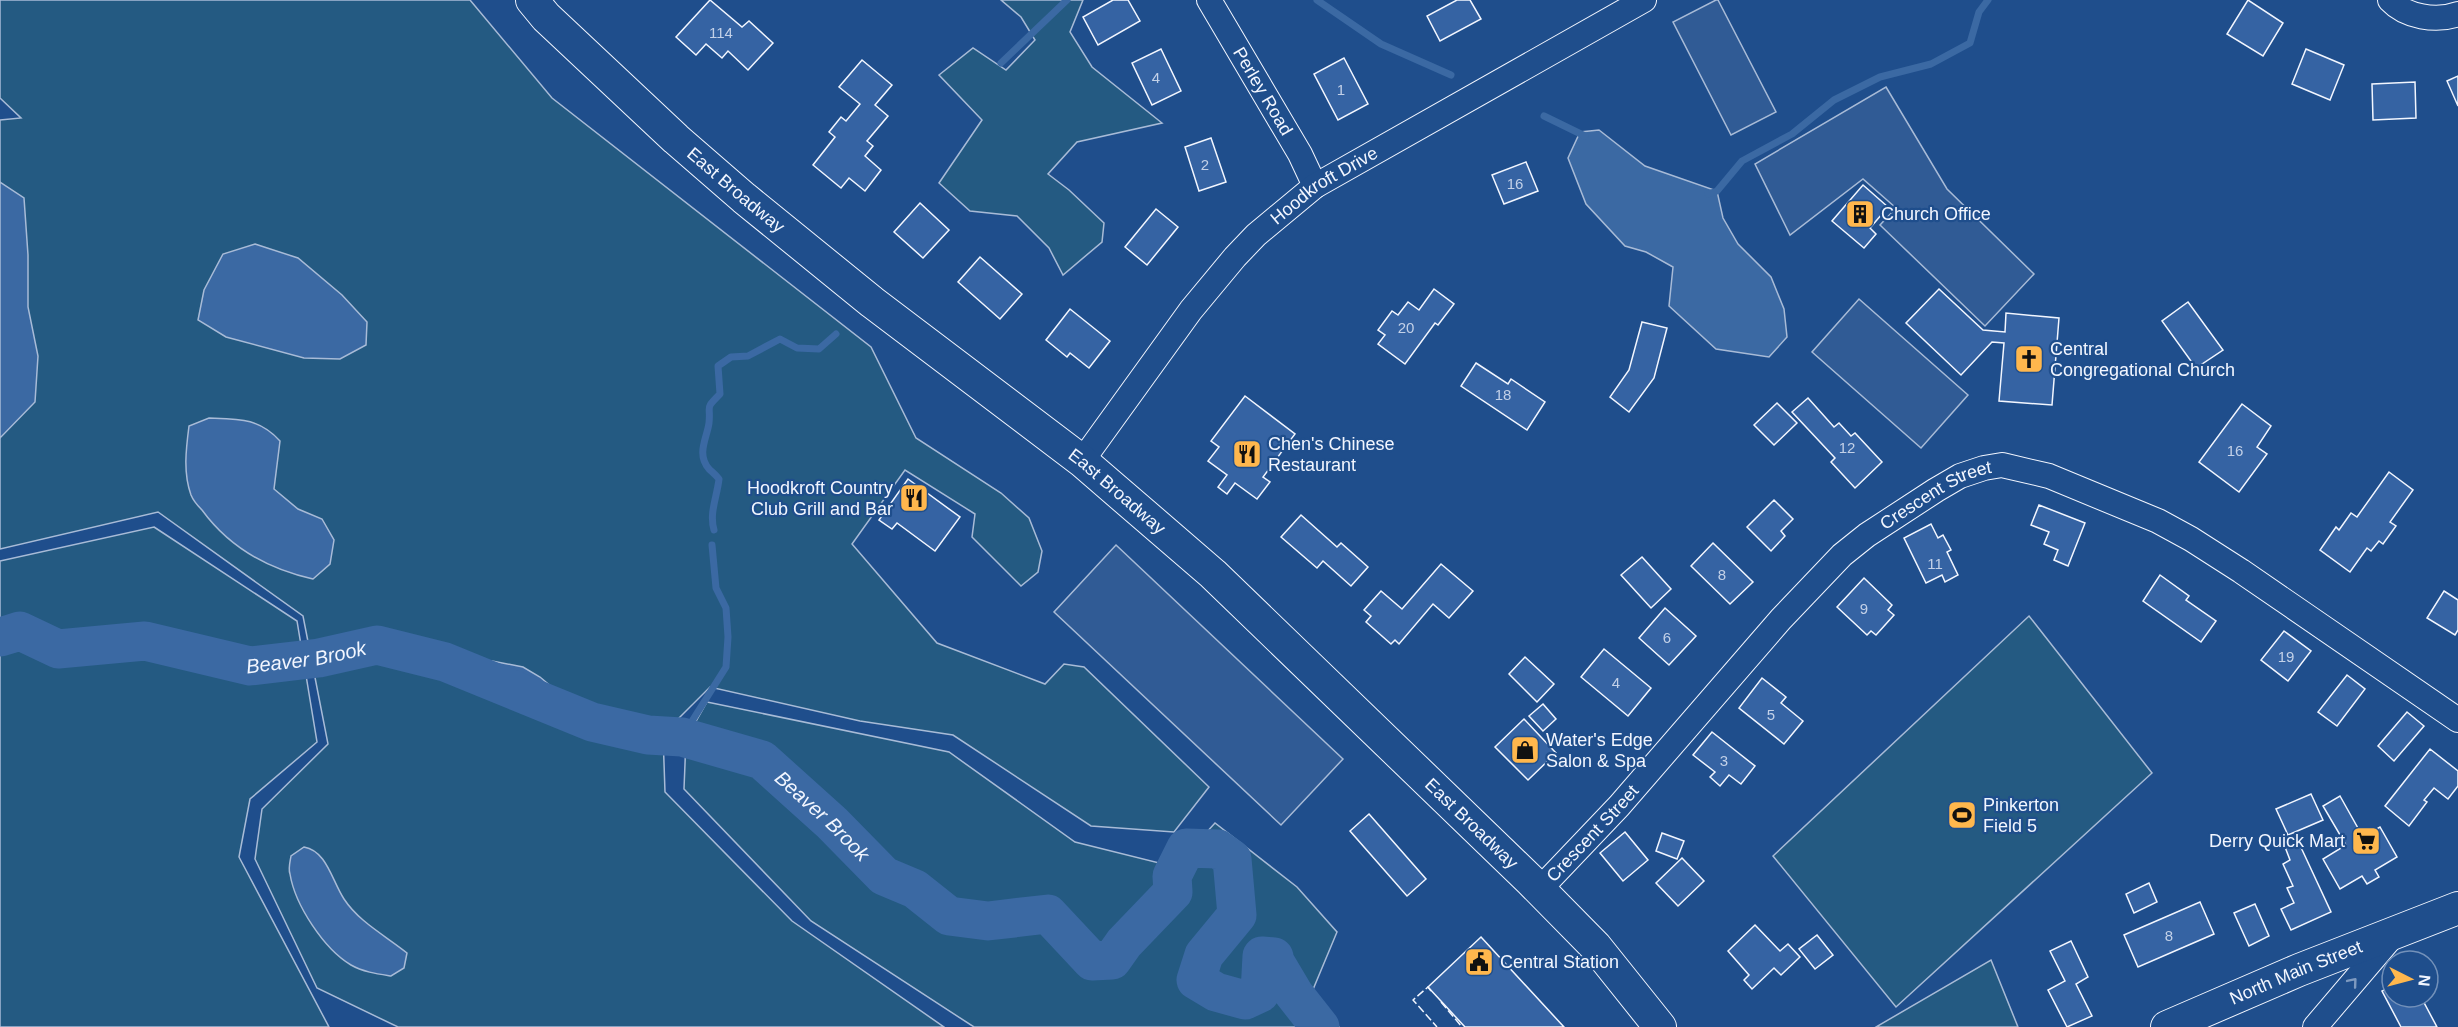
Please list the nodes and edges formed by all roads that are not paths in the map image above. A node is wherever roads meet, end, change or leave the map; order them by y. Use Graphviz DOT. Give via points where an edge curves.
graph roads {
  1 [pos="532,0"];
  2 [pos="1209,0"];
  3 [pos="1644,0"];
  4 [pos="2390,0"];
  5 [pos="2458,14"];
  6 [pos="1315,186"];
  7 [pos="1082,461"];
  8 [pos="2458,720"];
  9 [pos="1539,890"];
  10 [pos="2458,908"];
  11 [pos="2395,933"];
  12 [pos="1660,1027"];
  13 [pos="2167,1027"];
  14 [pos="2315,1027"];
  1 -- 7 [label="main road, East Broadway" via="668,132 744,198 872,302"];
  2 -- 6 [label="street, Perley Road"];
  3 -- 6 [label="street, Hoodkroft Drive"];
  4 -- 5 [label="street" via="2415,16 2448,18"];
  6 -- 7 [label="street, Hoodkroft Drive" via="1256,234 1235,257 1191,310"];
  7 -- 9 [label="main road, East Broadway" via="1214,574"];
  8 -- 9 [label="street, Crescent Street" via="2241,572 2158,521 2049,476 2002,465 1984,468 1936,490 1842,555"];
  9 -- 12 [label="main road, East Broadway" via="1596,947"];
  10 -- 11 [label="main road, North Main Street"];
  11 -- 13 [label="main road, North Main Street"];
  14 -- 11 [label="street, one-way"];
}
